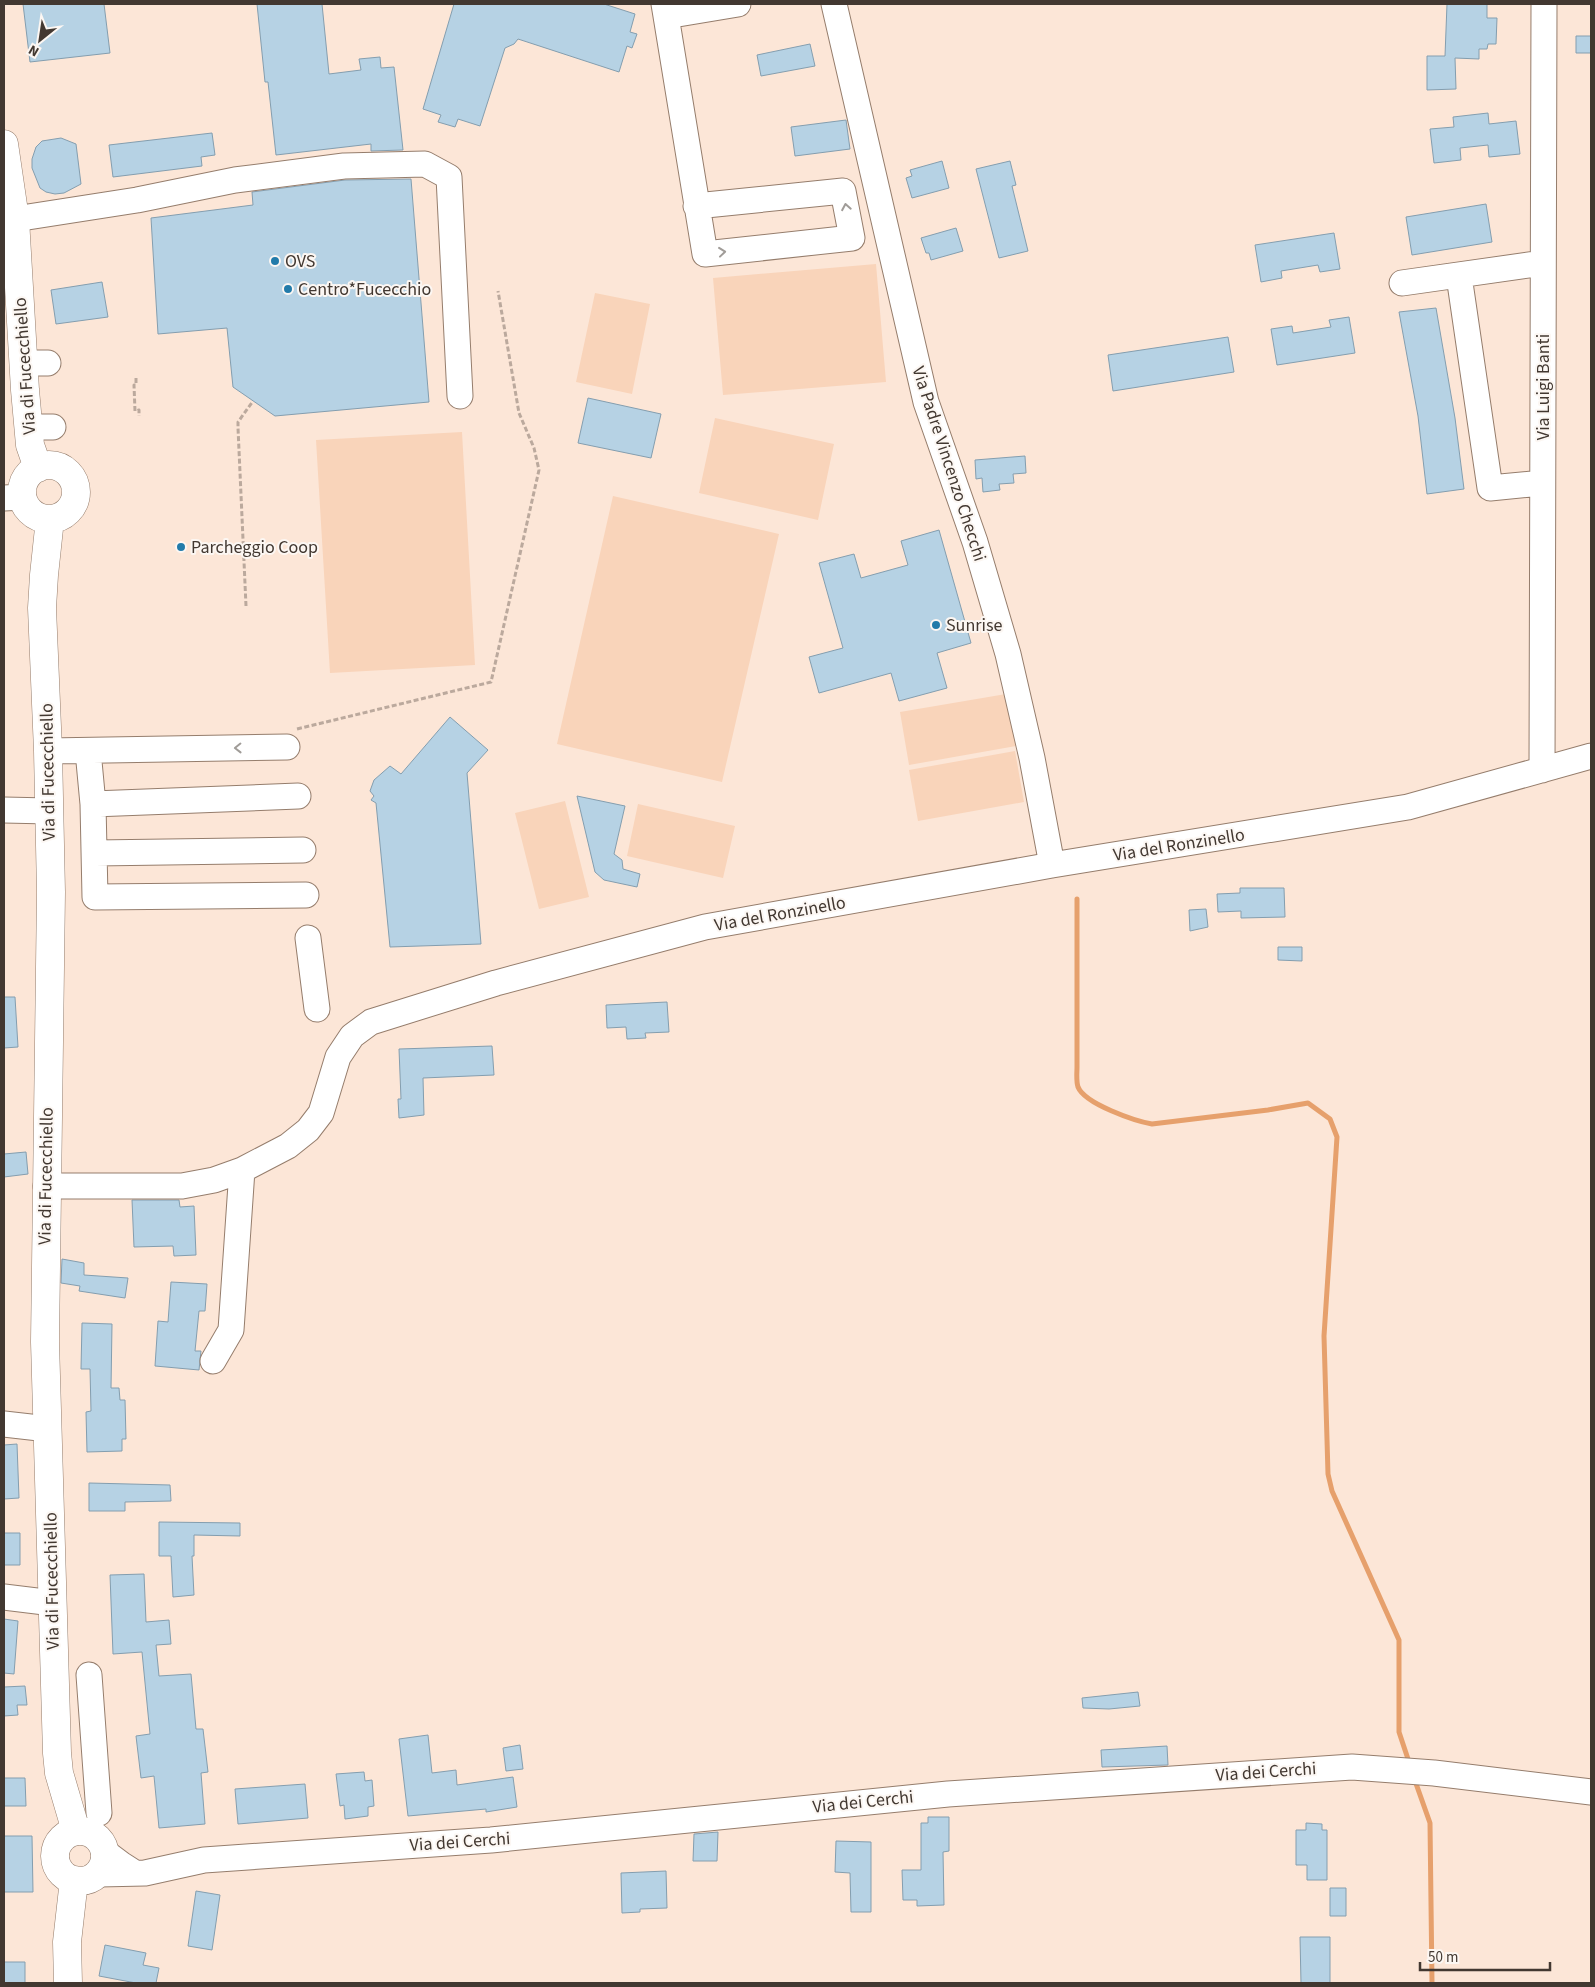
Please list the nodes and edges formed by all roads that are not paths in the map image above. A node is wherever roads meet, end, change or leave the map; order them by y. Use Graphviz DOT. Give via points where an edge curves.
graph roads {
  1 [pos="738,4"];
  2 [pos="834,4"];
  3 [pos="1544,4"];
  4 [pos="665,10"];
  5 [pos="4,144"];
  6 [pos="696,206"];
  7 [pos="15,220"];
  8 [pos="1543,263"];
  9 [pos="1459,276"];
  10 [pos="1402,283"];
  11 [pos="460,396"];
  12 [pos="38,468"];
  13 [pos="1542,483"];
  14 [pos="13,498"];
  15 [pos="50,519"];
  16 [pos="290,738"];
  17 [pos="48,751"];
  18 [pos="88,751"];
  19 [pos="1591,756"];
  20 [pos="1542,770"];
  21 [pos="298,796"];
  22 [pos="93,804"];
  23 [pos="4,810"];
  24 [pos="49,811"];
  25 [pos="303,850"];
  26 [pos="95,853"];
  27 [pos="1052,865"];
  28 [pos="306,895"];
  29 [pos="308,938"];
  30 [pos="316,1009"];
  31 [pos="242,1170"];
  32 [pos="46,1186"];
  33 [pos="213,1361"];
  34 [pos="4,1424"];
  35 [pos="48,1429"];
  36 [pos="4,1597"];
  37 [pos="53,1603"];
  38 [pos="89,1675"];
  39 [pos="96,1770"];
  40 [pos="59,1773"];
  41 [pos="1591,1792"];
  42 [pos="99,1813"];
  43 [pos="76,1831"];
  44 [pos="93,1869"];
  45 [pos="68,1983"];
  1 -- 4 [label="street"];
  2 -- 27 [label="street, Via Padre Vincenzo Checchi" via="926,402 975,542 1008,654"];
  3 -- 8 [label="street, Via Luigi Banti"];
  4 -- 6 [label="street"];
  5 -- 7 [label="main road, Via di Fucecchiello"];
  6 -- 6 [label="street, one-way" via="705,254 852,238 843,191"];
  7 -- 11 [label="street" via="235,180 344,166 425,164 449,177"];
  7 -- 12 [label="main road, Via di Fucecchiello" via="36,363 41,427 30,445"];
  8 -- 9 [label="street"];
  8 -- 13 [label="street, Via Luigi Banti"];
  9 -- 10 [label="street"];
  9 -- 13 [label="street" via="1490,488"];
  12 -- 14 [label="main road"];
  12 -- 15 [label="main road" via="47,466 64,470 75,484 71,508 58,518"];
  13 -- 20 [label="street, Via Luigi Banti"];
  14 -- 15 [label="main road" via="25,504 35,515"];
  15 -- 17 [label="main road, Via di Fucecchiello" via="42,608"];
  16 -- 18 [label="street, one-way"];
  17 -- 18 [label="street"];
  17 -- 24 [label="main road, Via di Fucecchiello"];
  18 -- 22 [label="street"];
  19 -- 20 [label="street, Via del Ronzinello"];
  20 -- 27 [label="street, Via del Ronzinello" via="1408,807"];
  21 -- 22 [label="street"];
  22 -- 26 [label="street"];
  23 -- 24 [label="street"];
  24 -- 32 [label="main road, Via di Fucecchiello" via="51,892"];
  25 -- 26 [label="street"];
  26 -- 28 [label="street" via="95,897"];
  27 -- 31 [label="street, Via del Ronzinello" via="705,927 496,983 371,1022 352,1036 338,1057 320,1113 308,1130 288,1146"];
  29 -- 30 [label="street"];
  31 -- 32 [label="street, Via del Ronzinello" via="182,1186"];
  31 -- 33 [label="street" via="231,1330"];
  32 -- 35 [label="main road, Via di Fucecchiello"];
  34 -- 35 [label="street"];
  35 -- 37 [label="main road, Via di Fucecchiello"];
  36 -- 37 [label="street"];
  37 -- 40 [label="main road, Via di Fucecchiello"];
  38 -- 39 [label="street"];
  39 -- 40 [label="street"];
  39 -- 42 [label="street"];
  40 -- 43 [label="main road, Via di Fucecchiello"];
  41 -- 44 [label="street, Via dei Cerchi" via="1434,1773 1352,1767 948,1794 491,1840 204,1860 145,1873"];
  43 -- 44 [label="main road" via="91,1833 98,1838"];
  43 -- 44 [label="main road" via="62,1839 55,1853 58,1868 63,1875"];
  44 -- 45 [label="main road" via="67,1942"];
}
